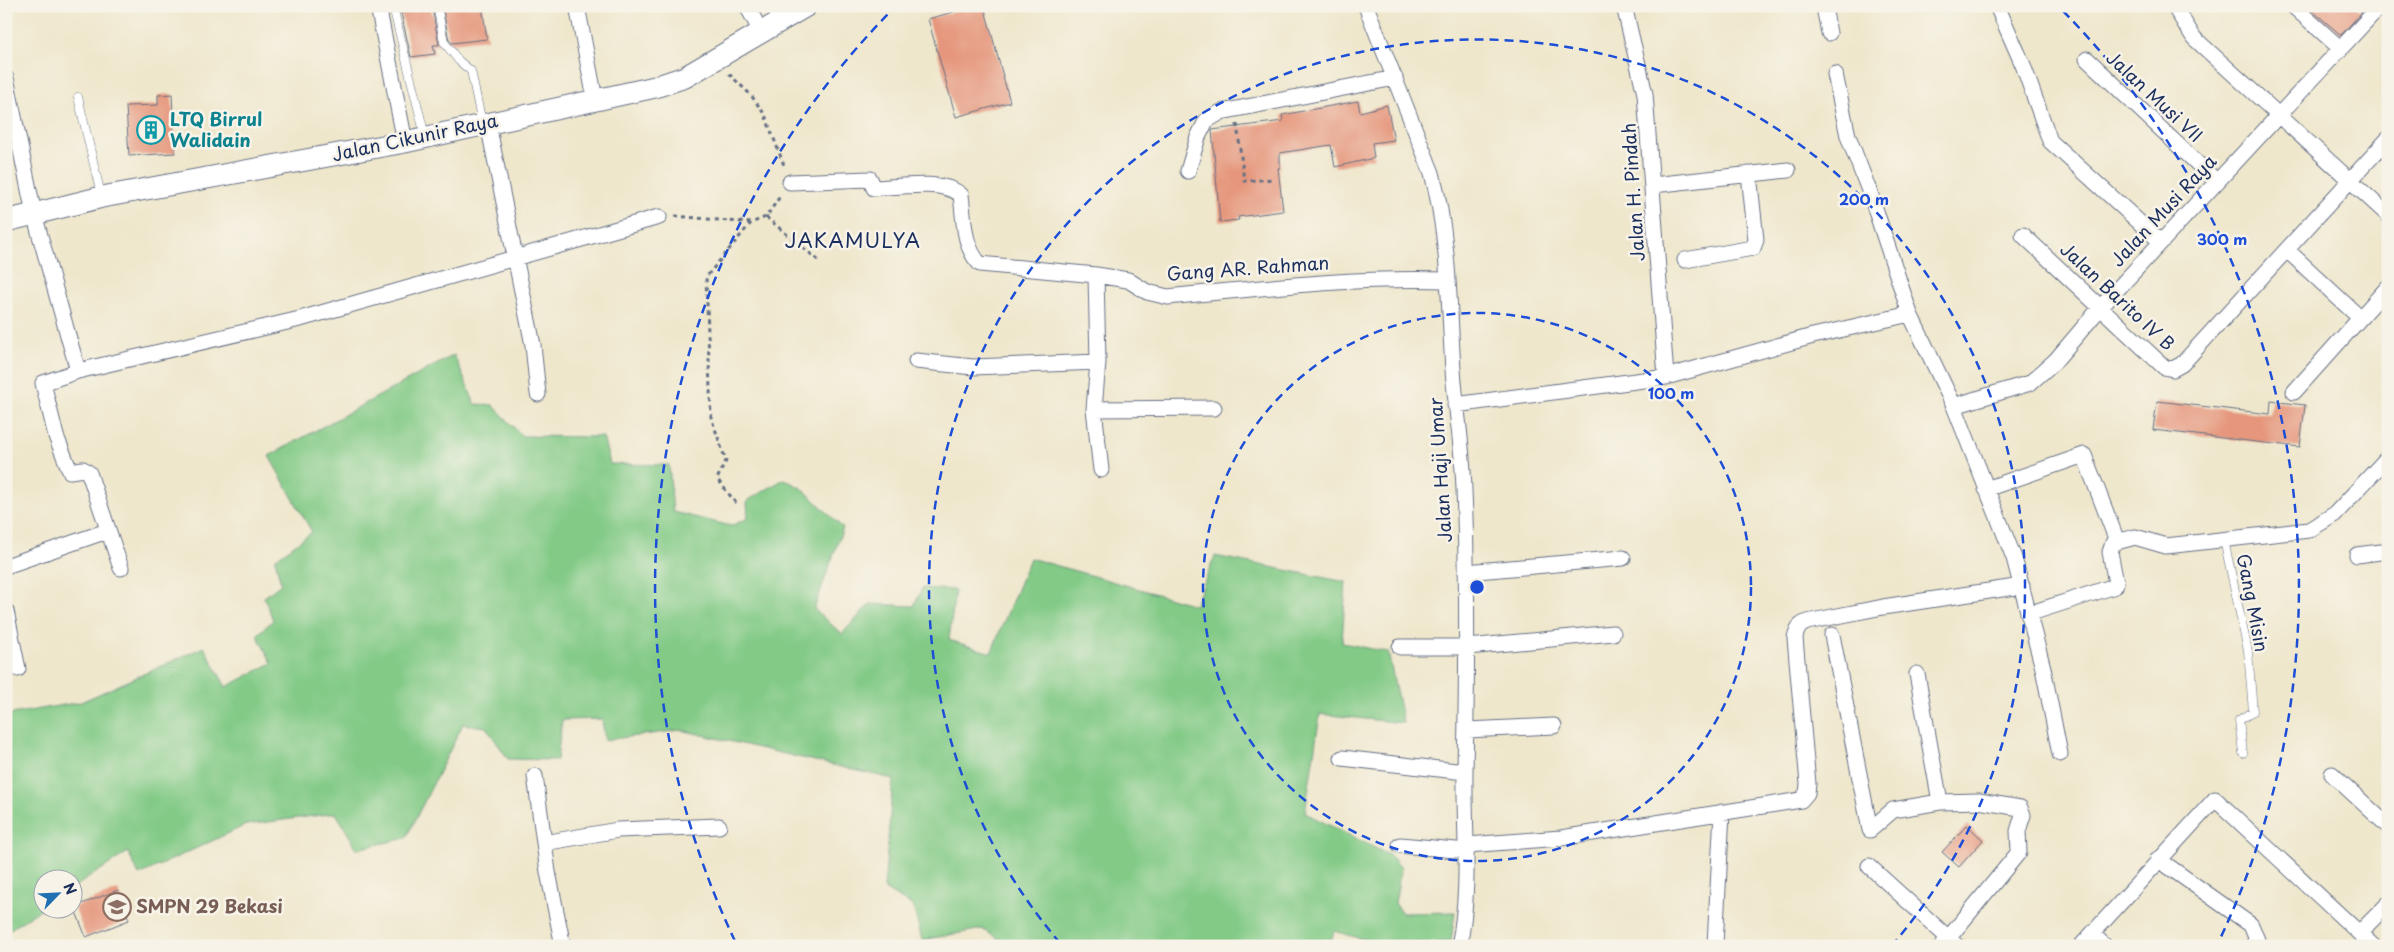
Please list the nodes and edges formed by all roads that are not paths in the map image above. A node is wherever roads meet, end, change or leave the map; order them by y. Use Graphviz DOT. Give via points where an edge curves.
graph roads {
  1 [pos="378,6"];
  2 [pos="416,6"];
  3 [pos="434,6"];
  4 [pos="577,6"];
  5 [pos="747,6"];
  6 [pos="806,6"];
  7 [pos="1366,6"];
  8 [pos="1624,6"];
  9 [pos="1827,6"];
  10 [pos="1997,6"];
  11 [pos="2174,6"];
  12 [pos="2293,6"];
  13 [pos="2380,6"];
  14 [pos="761,32"];
  15 [pos="1829,33"];
  16 [pos="2341,49"];
  17 [pos="2087,59"];
  18 [pos="1835,74"];
  19 [pos="6,78"];
  20 [pos="1395,78"];
  21 [pos="78,97"];
  22 [pos="595,100"];
  23 [pos="2279,116"];
  24 [pos="485,125"];
  25 [pos="2388,139"];
  26 [pos="415,140"];
  27 [pos="1788,170"];
  28 [pos="1188,171"];
  29 [pos="1749,174"];
  30 [pos="2350,181"];
  31 [pos="790,182"];
  32 [pos="2217,182"];
  33 [pos="1653,185"];
  34 [pos="102,197"];
  35 [pos="34,214"];
  36 [pos="2388,215"];
  37 [pos="659,217"];
  38 [pos="6,221"];
  39 [pos="2022,235"];
  40 [pos="2162,242"];
  41 [pos="2287,250"];
  42 [pos="515,258"];
  43 [pos="1685,260"];
  44 [pos="1096,275"];
  45 [pos="1447,280"];
  46 [pos="2388,287"];
  47 [pos="2100,308"];
  48 [pos="1910,314"];
  49 [pos="2360,318"];
  50 [pos="916,361"];
  51 [pos="1098,362"];
  52 [pos="78,370"];
  53 [pos="1666,378"];
  54 [pos="2294,392"];
  55 [pos="538,394"];
  56 [pos="1456,405"];
  57 [pos="1954,406"];
  58 [pos="1214,408"];
  59 [pos="1094,409"];
  60 [pos="2388,457"];
  61 [pos="1101,470"];
  62 [pos="1986,489"];
  63 [pos="107,531"];
  64 [pos="2224,540"];
  65 [pos="2117,541"];
  66 [pos="2388,551"];
  67 [pos="2357,555"];
  68 [pos="1623,558"];
  69 [pos="6,566"];
  70 [pos="121,568"];
  71 [pos="1466,572"];
  72 [pos="2022,586"];
  73 [pos="6,611"];
  74 [pos="2028,614"];
  75 [pos="1613,632"];
  76 [pos="1832,635"];
  77 [pos="1400,647"];
  78 [pos="1468,647"];
  79 [pos="18,669"];
  80 [pos="1917,674"];
  81 [pos="1554,726"];
  82 [pos="1467,730"];
  83 [pos="2243,753"];
  84 [pos="2060,754"];
  85 [pos="1342,758"];
  86 [pos="1465,772"];
  87 [pos="2332,774"];
  88 [pos="535,776"];
  89 [pos="1940,802"];
  90 [pos="1722,812"];
  91 [pos="719,826"];
  92 [pos="2388,826"];
  93 [pos="544,843"];
  94 [pos="1400,844"];
  95 [pos="1467,848"];
  96 [pos="2158,859"];
  97 [pos="1869,866"];
  98 [pos="2388,904"];
  99 [pos="2360,933"];
  100 [pos="2092,934"];
  101 [pos="1949,943"];
  102 [pos="1715,945"];
  103 [pos="563,946"];
  104 [pos="1459,946"];
  105 [pos="2081,946"];
  106 [pos="2105,946"];
  107 [pos="2252,946"];
  108 [pos="2373,946"];
  1 -- 26 [label="street"];
  2 -- 26 [label="lane" via="396,8 395,15"];
  3 -- 24 [label="lane" via="438,10 444,42 471,71"];
  4 -- 22 [label="street"];
  5 -- 14 [label="street"];
  6 -- 14 [label="street, Jalan Cikunir Raya"];
  7 -- 20 [label="street, Jalan Haji Umar"];
  8 -- 33 [label="street, Jalan H. Pindah" via="1645,94"];
  9 -- 15 [label="street" via="1824,7"];
  10 -- 40 [label="street" via="2050,141"];
  11 -- 23 [label="street" via="2194,38"];
  12 -- 16 [label="street"];
  13 -- 16 [label="street, Jalan Musi Raya"];
  14 -- 22 [label="street, Jalan Cikunir Raya" via="685,77"];
  16 -- 23 [label="street, Jalan Musi Raya"];
  17 -- 32 [label="street, Jalan Musi VII"];
  18 -- 48 [label="street" via="1848,136"];
  19 -- 35 [label="street"];
  20 -- 28 [label="street" via="1221,112 1206,121"];
  20 -- 45 [label="street, Jalan Haji Umar" via="1439,199"];
  21 -- 34 [label="lane"];
  22 -- 24 [label="street, Jalan Cikunir Raya"];
  23 -- 30 [label="street"];
  23 -- 32 [label="street, Jalan Musi Raya"];
  24 -- 26 [label="street, Jalan Cikunir Raya"];
  24 -- 42 [label="street"];
  25 -- 30 [label="street, Jalan Barito IV B"];
  26 -- 34 [label="street, Jalan Cikunir Raya"];
  27 -- 29 [label="street"];
  29 -- 33 [label="street"];
  29 -- 43 [label="street" via="1756,240 1753,248"];
  30 -- 36 [label="street"];
  30 -- 41 [label="street, Jalan Barito IV B"];
  31 -- 44 [label="street, Gang AR. Rahman" via="870,178 874,188 933,186 955,189 961,194 968,247 980,264"];
  32 -- 40 [label="street, Jalan Musi Raya"];
  33 -- 53 [label="street, Jalan H. Pindah"];
  34 -- 35 [label="street, Jalan Cikunir Raya"];
  35 -- 38 [label="street, Jalan Cikunir Raya"];
  35 -- 52 [label="street"];
  37 -- 42 [label="street"];
  39 -- 47 [label="street, Jalan Barito IV B"];
  40 -- 47 [label="street, Jalan Musi Raya"];
  41 -- 47 [label="street, Jalan Barito IV B" via="2178,368 2164,367"];
  41 -- 49 [label="street"];
  42 -- 52 [label="street" via="300,319"];
  42 -- 55 [label="street" via="533,345"];
  44 -- 45 [label="street, Gang AR. Rahman" via="1128,280 1147,292 1168,296 1363,280"];
  44 -- 51 [label="street"];
  45 -- 56 [label="street, Jalan Haji Umar"];
  46 -- 49 [label="street"];
  47 -- 57 [label="street, Jalan Musi Raya" via="2055,361 2030,383"];
  48 -- 53 [label="street" via="1845,328"];
  48 -- 57 [label="street"];
  49 -- 54 [label="street"];
  50 -- 51 [label="street" via="973,367"];
  51 -- 59 [label="street"];
  52 -- 63 [label="street" via="43,383 56,436 70,471 83,469 89,473"];
  53 -- 56 [label="street"];
  56 -- 71 [label="street, Jalan Haji Umar" via="1464,488"];
  57 -- 62 [label="street"];
  58 -- 59 [label="street"];
  59 -- 61 [label="street"];
  60 -- 64 [label="street" via="2335,514 2309,530"];
  62 -- 65 [label="street" via="2084,455"];
  62 -- 72 [label="street"];
  63 -- 69 [label="street"];
  63 -- 70 [label="street"];
  64 -- 65 [label="street" via="2166,546 2135,537"];
  64 -- 83 [label="lane, Gang Misin" via="2248,651 2252,712 2239,720"];
  65 -- 74 [label="street" via="2110,552 2115,586"];
  66 -- 67 [label="street"];
  68 -- 71 [label="street"];
  71 -- 78 [label="street, Jalan Haji Umar"];
  72 -- 74 [label="street"];
  72 -- 90 [label="street" via="1803,623 1794,638 1807,793 1793,803"];
  73 -- 79 [label="street"];
  74 -- 84 [label="street" via="2043,668"];
  75 -- 78 [label="street"];
  76 -- 89 [label="street" via="1870,830 1893,810"];
  77 -- 78 [label="street"];
  78 -- 82 [label="street, Jalan Haji Umar"];
  80 -- 89 [label="street"];
  81 -- 82 [label="street"];
  82 -- 86 [label="street, Jalan Haji Umar"];
  85 -- 86 [label="street"];
  86 -- 95 [label="street, Jalan Haji Umar"];
  87 -- 92 [label="street"];
  88 -- 93 [label="street"];
  89 -- 101 [label="street" via="1979,801 2020,808 2023,815 2018,831 2019,852"];
  90 -- 95 [label="street" via="1658,825"];
  90 -- 102 [label="street"];
  91 -- 93 [label="street" via="618,830"];
  93 -- 103 [label="street"];
  94 -- 95 [label="street"];
  95 -- 104 [label="street, Jalan Haji Umar" via="1465,913"];
  96 -- 99 [label="street" via="2215,799"];
  96 -- 100 [label="street"];
  96 -- 107 [label="street" via="2252,925 2257,940"];
  97 -- 101 [label="street"];
  98 -- 99 [label="street"];
  99 -- 108 [label="street"];
  100 -- 105 [label="street"];
  100 -- 106 [label="street"];
}
